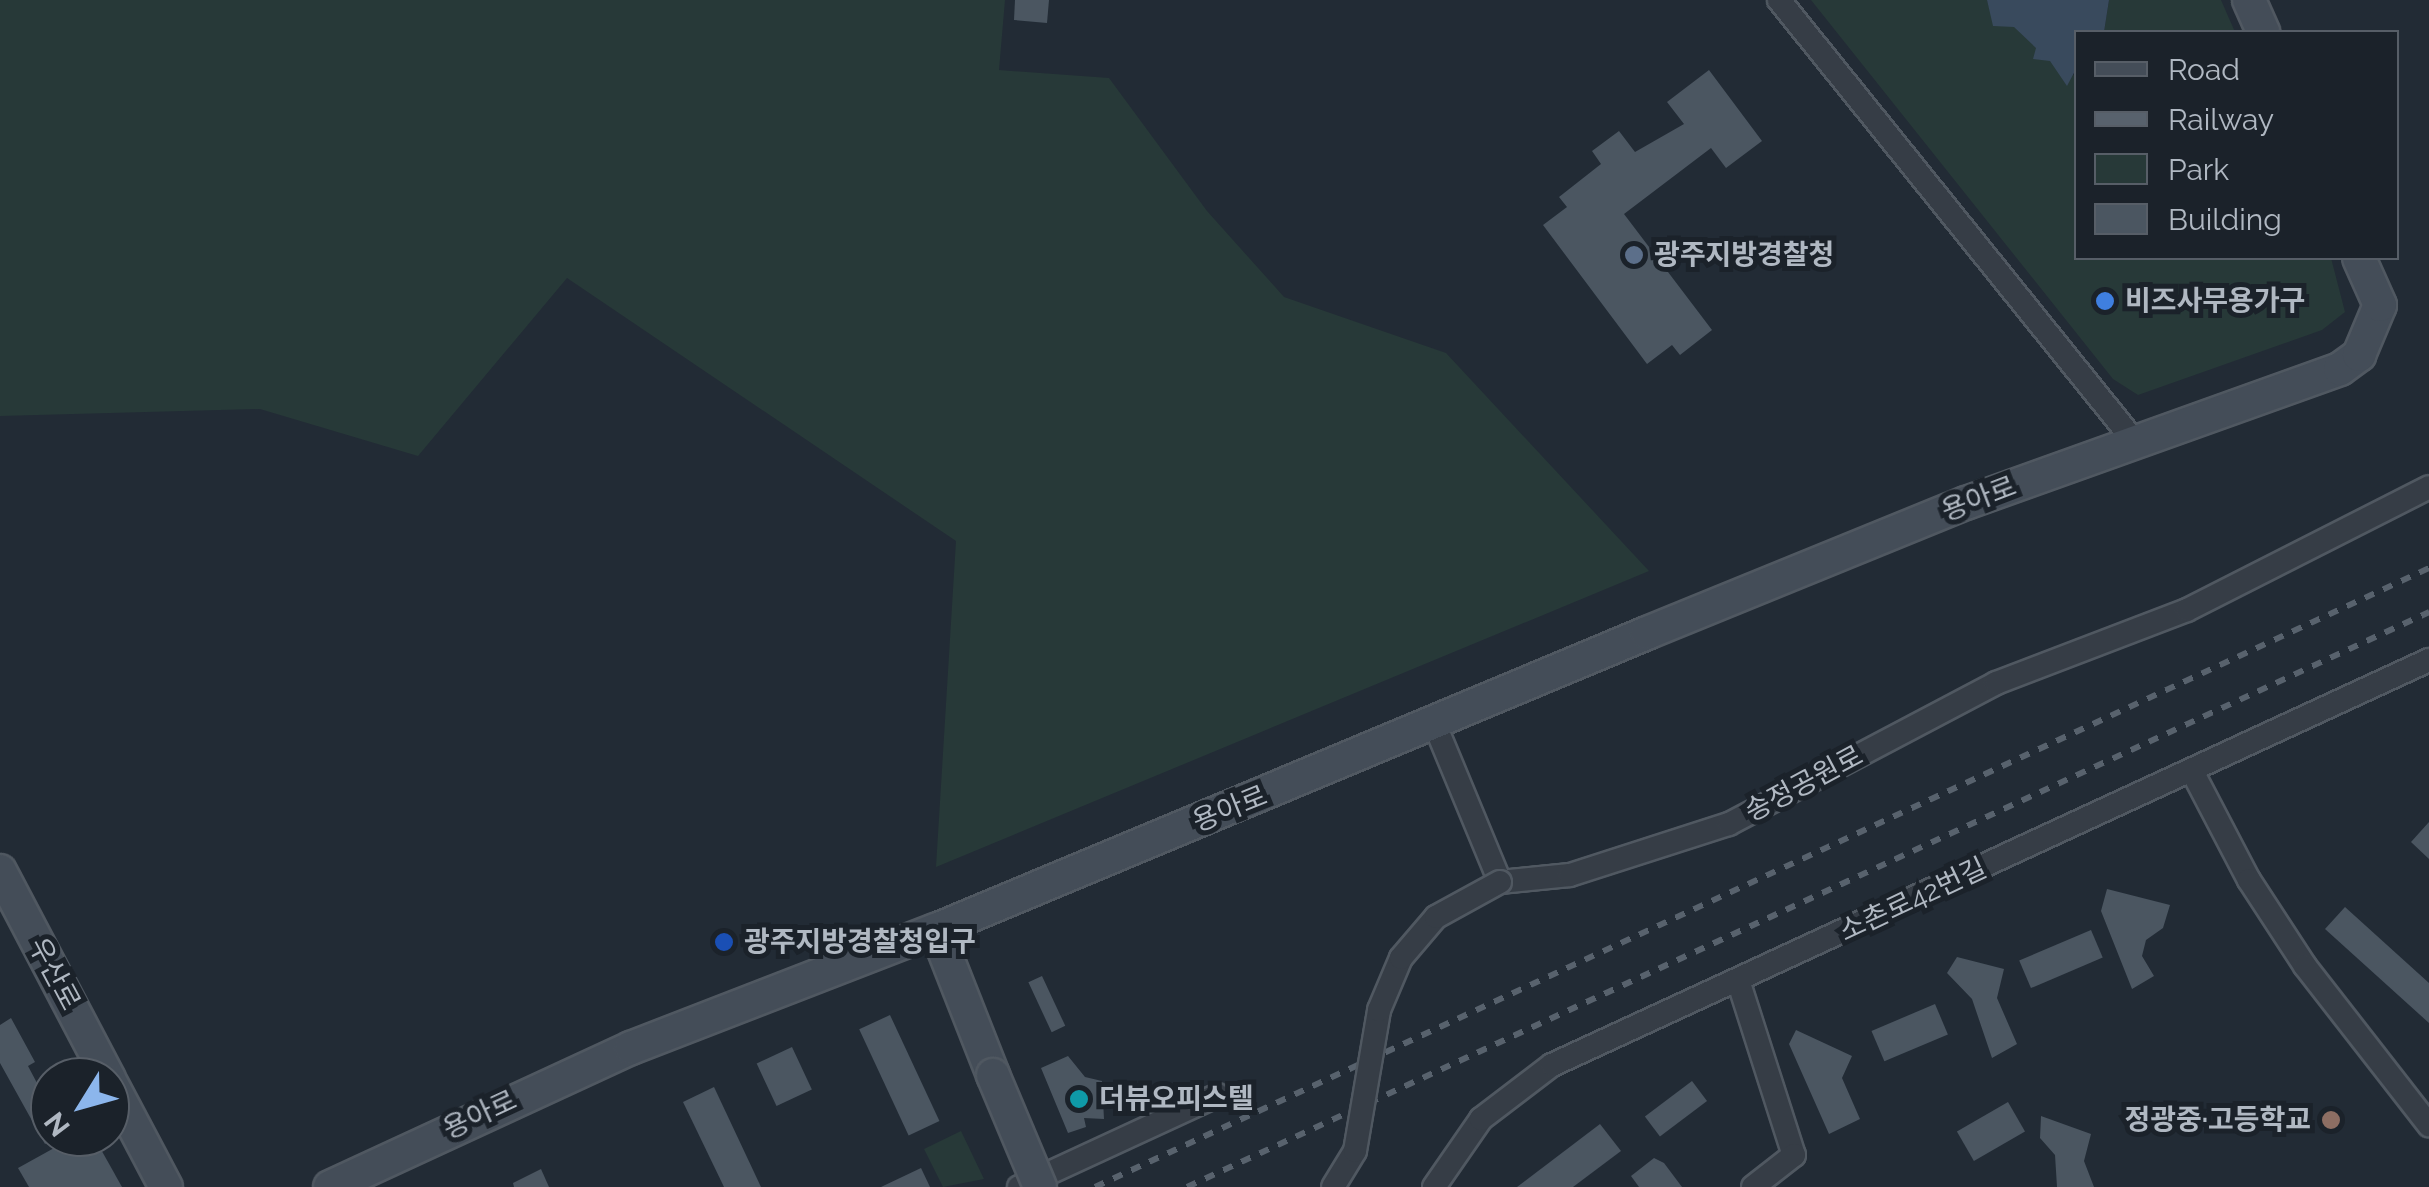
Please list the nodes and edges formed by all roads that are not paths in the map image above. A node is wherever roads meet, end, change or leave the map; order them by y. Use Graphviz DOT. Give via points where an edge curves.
graph roads {
  1 [pos="1779,0"];
  2 [pos="2249,0"];
  3 [pos="2262,30"];
  4 [pos="2360,260"];
  5 [pos="2135,442"];
  6 [pos="2429,487"];
  7 [pos="2429,660"];
  8 [pos="1435,725"];
  9 [pos="2193,772"];
  10 [pos="0,871"];
  11 [pos="1500,882"];
  12 [pos="936,930"];
  13 [pos="1738,980"];
  14 [pos="97,1057"];
  15 [pos="1218,1095"];
  16 [pos="130,1119"];
  17 [pos="2429,1126"];
  18 [pos="166,1187"];
  19 [pos="330,1187"];
  20 [pos="1018,1187"];
  21 [pos="1040,1187"];
  22 [pos="1333,1187"];
  23 [pos="1434,1187"];
  24 [pos="1753,1187"];
  1 -- 5 [label="street"];
  2 -- 3 [label="street"];
  4 -- 5 [label="street, 용아로" via="2380,306 2359,355 2340,369"];
  5 -- 8 [label="street, 용아로" via="1966,503"];
  6 -- 11 [label="street, 송정공원로" via="2187,610 1996,683 1688,842 1570,875"];
  7 -- 9 [label="street, 소촌로42번길"];
  8 -- 11 [label="street"];
  8 -- 12 [label="street, 용아로"];
  9 -- 13 [label="street, 소촌로42번길"];
  9 -- 17 [label="street" via="2248,880"];
  10 -- 14 [label="street, 우산로"];
  11 -- 22 [label="street, 송정공원로, bridge" via="1436,916 1400,958 1379,1010 1355,1151"];
  12 -- 19 [label="street, 용아로" via="613,1056"];
  12 -- 21 [label="street, bridge"];
  13 -- 23 [label="street, 소촌로42번길" via="1596,1042 1505,1095"];
  13 -- 24 [label="street" via="1794,1155"];
  15 -- 20 [label="street"];
  16 -- 18 [label="street, 우산로"];
}
